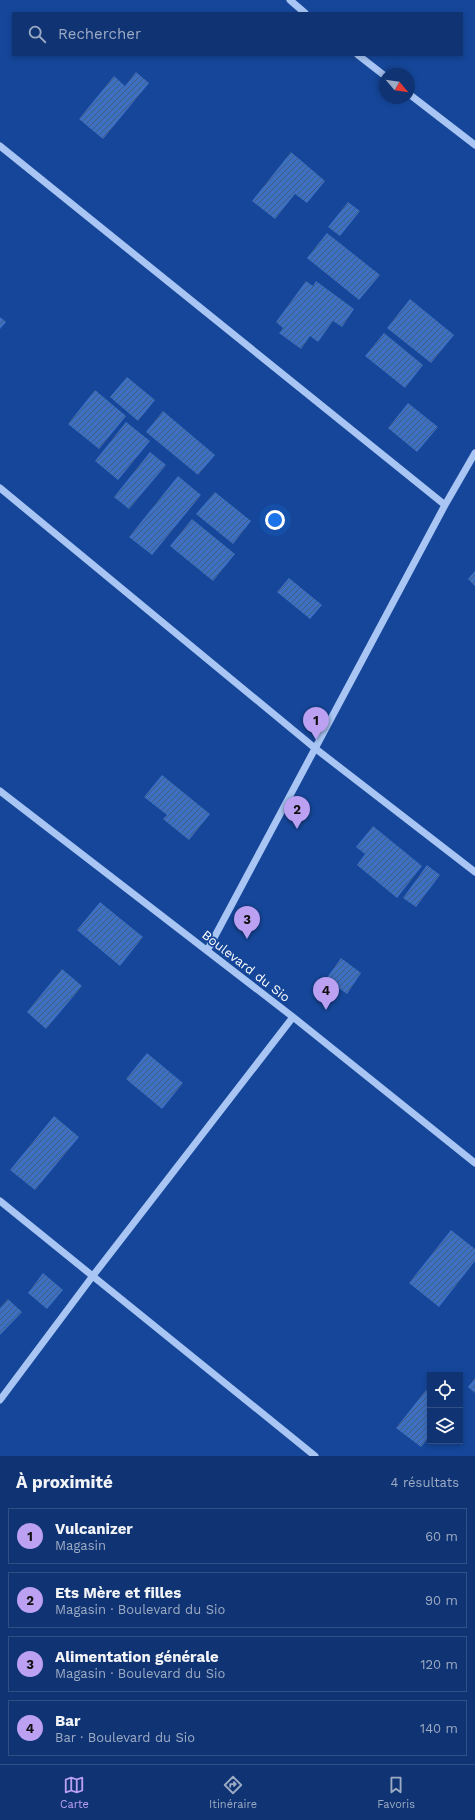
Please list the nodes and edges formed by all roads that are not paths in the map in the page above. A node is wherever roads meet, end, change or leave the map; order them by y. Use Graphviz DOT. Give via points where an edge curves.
graph roads {
  1 [pos="290,0"];
  2 [pos="304,12"];
  3 [pos="359,56"];
  4 [pos="379,71"];
  5 [pos="415,99"];
  6 [pos="475,145"];
  7 [pos="0,146"];
  8 [pos="475,453"];
  9 [pos="0,488"];
  10 [pos="445,505"];
  11 [pos="316,749"];
  12 [pos="0,791"];
  13 [pos="475,872"];
  14 [pos="207,951"];
  15 [pos="292,1017"];
  16 [pos="475,1164"];
  17 [pos="0,1202"];
  18 [pos="92,1277"];
  19 [pos="0,1400"];
  20 [pos="313,1456"];
  1 -- 2 [label="street"];
  3 -- 4 [label="street"];
  5 -- 6 [label="street"];
  7 -- 10 [label="street"];
  8 -- 10 [label="street"];
  9 -- 11 [label="street"];
  10 -- 11 [label="street"];
  11 -- 13 [label="street"];
  11 -- 14 [label="street"];
  12 -- 14 [label="street, Boulevard du Sio"];
  14 -- 15 [label="street, Boulevard du Sio"];
  15 -- 16 [label="street, Boulevard du Sio"];
  15 -- 18 [label="street"];
  17 -- 18 [label="street"];
  18 -- 19 [label="street"];
  18 -- 20 [label="street"];
}
